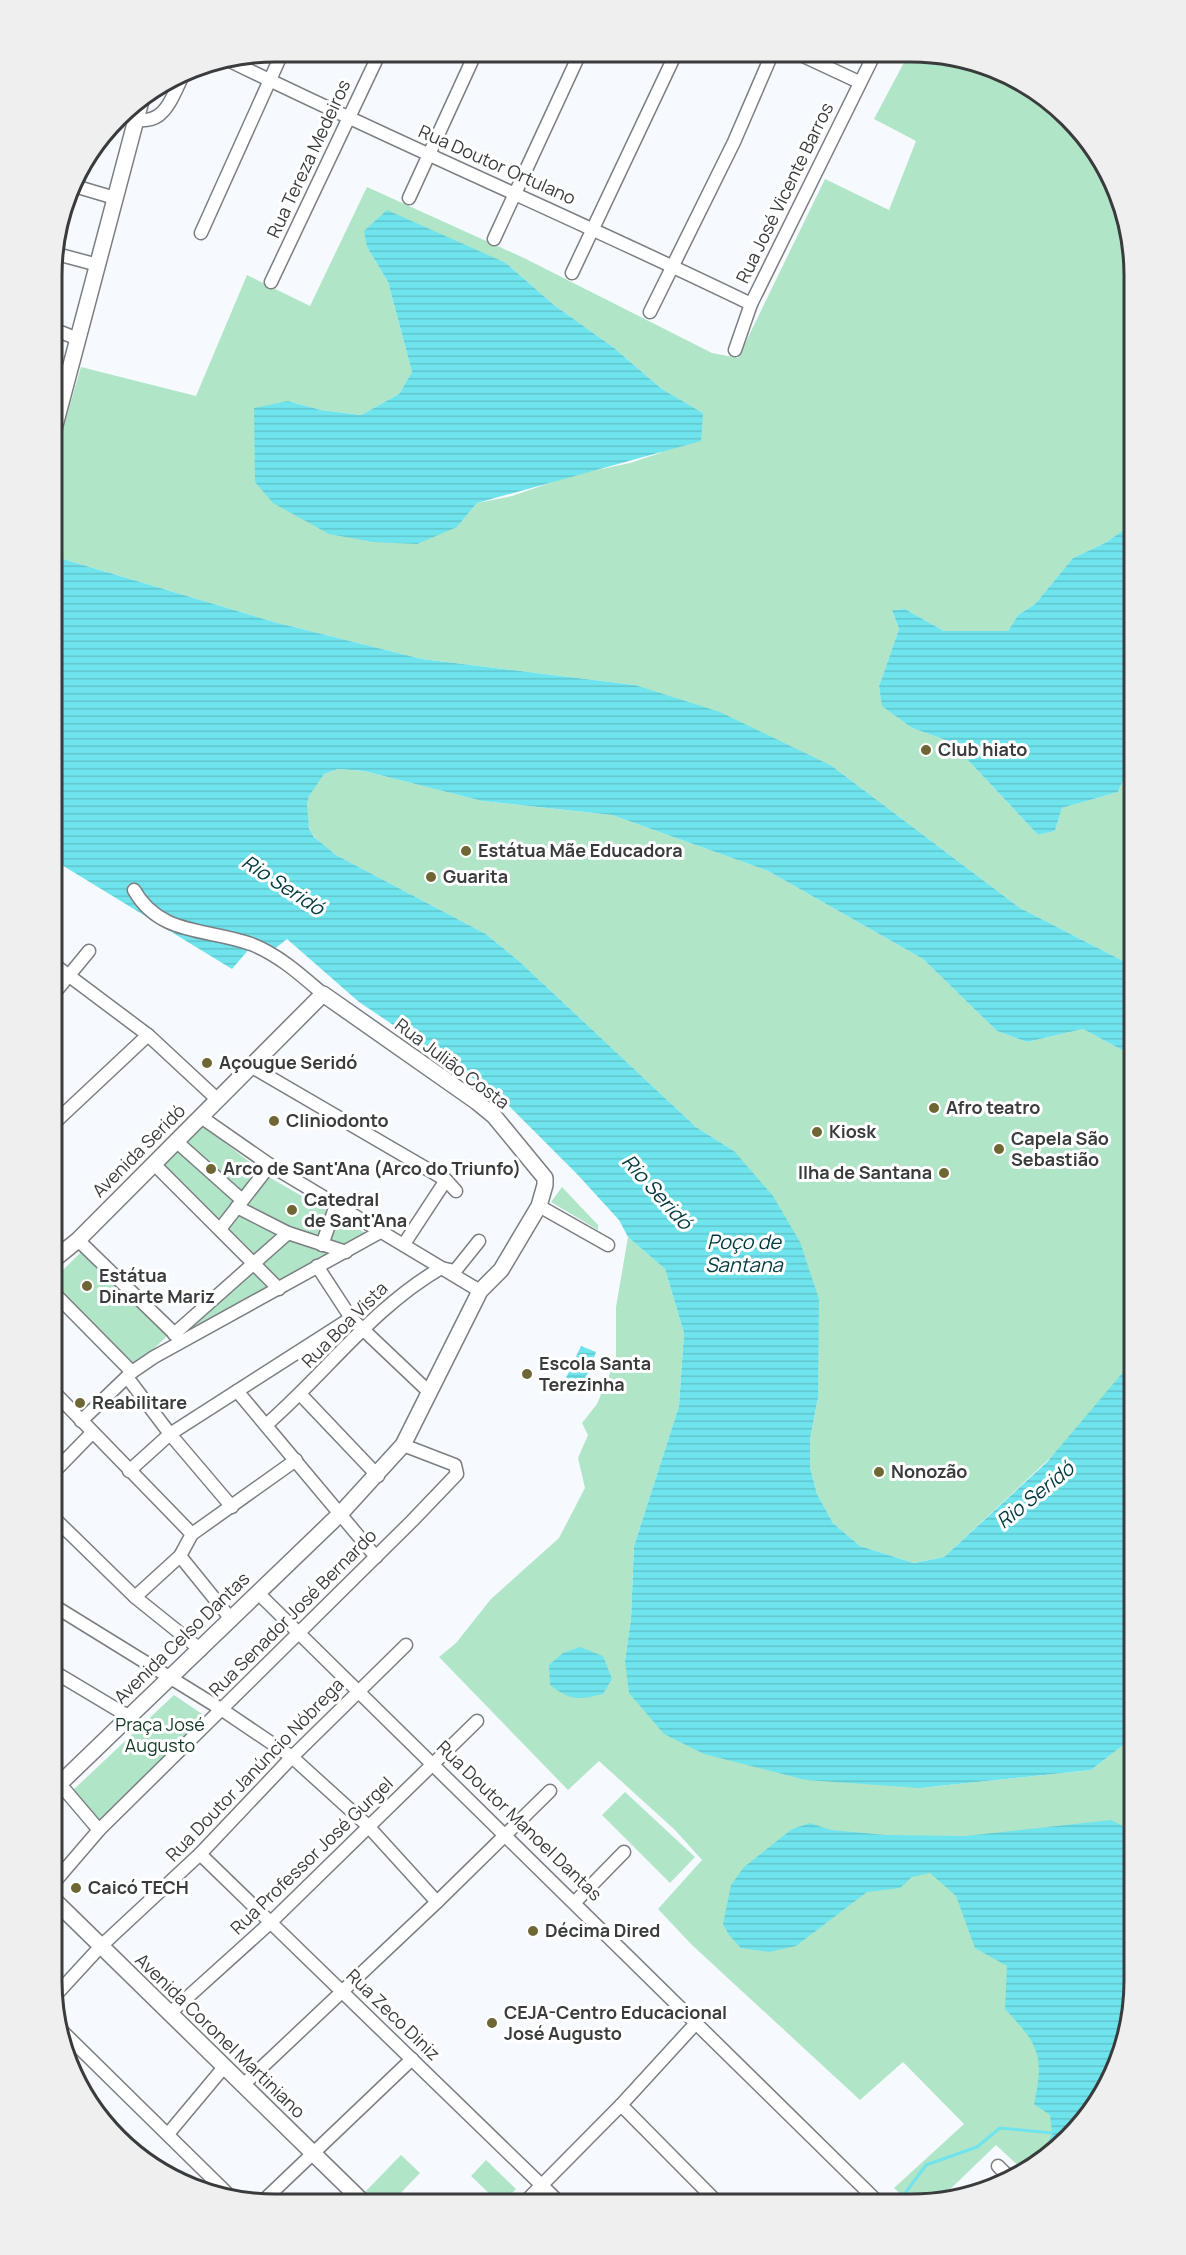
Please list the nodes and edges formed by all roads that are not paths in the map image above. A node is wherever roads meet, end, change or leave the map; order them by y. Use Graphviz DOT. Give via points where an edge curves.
graph roads {
  1 [pos="277,62"];
  2 [pos="375,62"];
  3 [pos="471,62"];
  4 [pos="576,62"];
  5 [pos="672,62"];
  6 [pos="769,62"];
  7 [pos="816,62"];
  8 [pos="870,62"];
  9 [pos="238,65"];
  10 [pos="268,80"];
  11 [pos="859,82"];
  12 [pos="177,85"];
  13 [pos="138,111"];
  14 [pos="349,117"];
  15 [pos="129,119"];
  16 [pos="135,121"];
  17 [pos="429,154"];
  18 [pos="80,188"];
  19 [pos="514,194"];
  20 [pos="115,198"];
  21 [pos="408,198"];
  22 [pos="595,228"];
  23 [pos="201,233"];
  24 [pos="494,238"];
  25 [pos="62,256"];
  26 [pos="98,266"];
  27 [pos="672,266"];
  28 [pos="572,273"];
  29 [pos="271,282"];
  30 [pos="751,304"];
  31 [pos="650,312"];
  32 [pos="62,333"];
  33 [pos="78,339"];
  34 [pos="735,350"];
  35 [pos="62,399"];
  36 [pos="134,890"];
  37 [pos="89,951"];
  38 [pos="62,970"];
  39 [pos="70,976"];
  40 [pos="62,985"];
  41 [pos="324,994"];
  42 [pos="148,1035"];
  43 [pos="254,1068"];
  44 [pos="218,1100"];
  45 [pos="62,1116"];
  46 [pos="201,1117"];
  47 [pos="177,1142"];
  48 [pos="154,1164"];
  49 [pos="270,1165"];
  50 [pos="446,1180"];
  51 [pos="456,1191"];
  52 [pos="240,1203"];
  53 [pos="336,1204"];
  54 [pos="539,1206"];
  55 [pos="220,1229"];
  56 [pos="382,1231"];
  57 [pos="288,1233"];
  58 [pos="78,1240"];
  59 [pos="479,1241"];
  60 [pos="404,1244"];
  61 [pos="322,1245"];
  62 [pos="608,1245"];
  63 [pos="346,1252"];
  64 [pos="62,1253"];
  65 [pos="253,1264"];
  66 [pos="317,1266"];
  67 [pos="441,1268"];
  68 [pos="279,1288"];
  69 [pos="480,1291"];
  70 [pos="62,1302"];
  71 [pos="351,1318"];
  72 [pos="363,1329"];
  73 [pos="178,1338"];
  74 [pos="130,1375"];
  75 [pos="237,1391"];
  76 [pos="429,1392"];
  77 [pos="301,1395"];
  78 [pos="62,1401"];
  79 [pos="81,1421"];
  80 [pos="266,1425"];
  81 [pos="92,1433"];
  82 [pos="170,1434"];
  83 [pos="403,1445"];
  84 [pos="296,1460"];
  85 [pos="62,1463"];
  86 [pos="129,1472"];
  87 [pos="378,1476"];
  88 [pos="232,1507"];
  89 [pos="341,1513"];
  90 [pos="62,1527"];
  91 [pos="192,1534"];
  92 [pos="180,1557"];
  93 [pos="376,1557"];
  94 [pos="258,1593"];
  95 [pos="135,1598"];
  96 [pos="62,1611"];
  97 [pos="231,1619"];
  98 [pos="298,1632"];
  99 [pos="406,1645"];
  100 [pos="201,1650"];
  101 [pos="62,1677"];
  102 [pos="170,1678"];
  103 [pos="359,1690"];
  104 [pos="221,1709"];
  105 [pos="128,1716"];
  106 [pos="477,1720"];
  107 [pos="292,1757"];
  108 [pos="434,1763"];
  109 [pos="62,1780"];
  110 [pos="550,1791"];
  111 [pos="62,1794"];
  112 [pos="368,1825"];
  113 [pos="99,1830"];
  114 [pos="506,1834"];
  115 [pos="624,1852"];
  116 [pos="200,1854"];
  117 [pos="62,1873"];
  118 [pos="437,1902"];
  119 [pos="575,1902"];
  120 [pos="62,1909"];
  121 [pos="271,1922"];
  122 [pos="100,1947"];
  123 [pos="62,1988"];
  124 [pos="342,1991"];
  125 [pos="170,2014"];
  126 [pos="697,2022"];
  127 [pos="70,2038"];
  128 [pos="412,2059"];
  129 [pos="224,2067"];
  130 [pos="243,2085"];
  131 [pos="621,2105"];
  132 [pos="168,2134"];
  133 [pos="314,2154"];
  134 [pos="998,2166"];
  135 [pos="1005,2173"];
  136 [pos="541,2184"];
  137 [pos="220,2186"];
  138 [pos="271,2194"];
  139 [pos="355,2194"];
  140 [pos="532,2194"];
  141 [pos="551,2194"];
  142 [pos="708,2194"];
  143 [pos="861,2194"];
  1 -- 10 [label="street"];
  2 -- 14 [label="street, Rua Tereza Medeiros"];
  3 -- 17 [label="street"];
  4 -- 19 [label="street"];
  5 -- 22 [label="street"];
  6 -- 27 [label="street"];
  7 -- 11 [label="street"];
  8 -- 11 [label="street, Rua José Vicente Barros"];
  9 -- 10 [label="street, Rua Doutor Ortulano"];
  10 -- 14 [label="street, Rua Doutor Ortulano"];
  10 -- 23 [label="street"];
  11 -- 30 [label="street, Rua José Vicente Barros"];
  12 -- 16 [label="street" via="159,117"];
  13 -- 16 [label="main road"];
  14 -- 17 [label="street, Rua Doutor Ortulano"];
  14 -- 29 [label="street, Rua Tereza Medeiros"];
  15 -- 16 [label="street"];
  16 -- 20 [label="main road"];
  17 -- 19 [label="street, Rua Doutor Ortulano"];
  17 -- 21 [label="street"];
  18 -- 20 [label="street"];
  19 -- 22 [label="street, Rua Doutor Ortulano"];
  19 -- 24 [label="street"];
  20 -- 26 [label="main road"];
  22 -- 27 [label="street, Rua Doutor Ortulano"];
  22 -- 28 [label="street"];
  25 -- 26 [label="street"];
  26 -- 33 [label="main road"];
  27 -- 30 [label="street, Rua Doutor Ortulano"];
  27 -- 31 [label="street"];
  30 -- 34 [label="street, Rua José Vicente Barros"];
  32 -- 33 [label="street"];
  33 -- 35 [label="main road"];
  36 -- 41 [label="street" via="141,904 156,917 261,949 295,969"];
  37 -- 39 [label="street"];
  38 -- 39 [label="street"];
  39 -- 40 [label="street"];
  39 -- 42 [label="street"];
  41 -- 43 [label="main road, Avenida Seridó"];
  41 -- 54 [label="main road, Rua Julião Costa" via="494,1116 543,1173 546,1185"];
  42 -- 44 [label="street"];
  42 -- 45 [label="street"];
  43 -- 44 [label="main road, Avenida Seridó"];
  43 -- 50 [label="street"];
  44 -- 46 [label="main road, Avenida Seridó"];
  46 -- 47 [label="main road, Avenida Seridó"];
  46 -- 49 [label="street"];
  47 -- 48 [label="main road, Avenida Seridó"];
  47 -- 52 [label="street"];
  48 -- 55 [label="street"];
  48 -- 58 [label="main road, Avenida Seridó"];
  49 -- 52 [label="street"];
  49 -- 53 [label="street"];
  50 -- 51 [label="street"];
  50 -- 60 [label="street"];
  52 -- 55 [label="street"];
  52 -- 57 [label="street"];
  53 -- 56 [label="street"];
  53 -- 61 [label="street"];
  54 -- 62 [label="street"];
  54 -- 69 [label="main road, Avenida Celso Dantas" via="501,1270"];
  55 -- 65 [label="street"];
  56 -- 60 [label="street"];
  56 -- 63 [label="street"];
  57 -- 61 [label="street"];
  57 -- 65 [label="street"];
  58 -- 64 [label="main road, Avenida Seridó"];
  58 -- 73 [label="street"];
  59 -- 67 [label="street, Rua Boa Vista" via="455,1271"];
  60 -- 67 [label="street"];
  61 -- 63 [label="street"];
  63 -- 66 [label="street"];
  65 -- 68 [label="street"];
  65 -- 73 [label="street"];
  66 -- 68 [label="street"];
  66 -- 71 [label="street"];
  67 -- 69 [label="street"];
  67 -- 72 [label="street, Rua Boa Vista" via="390,1303"];
  68 -- 73 [label="street"];
  69 -- 76 [label="main road, Avenida Celso Dantas"];
  70 -- 74 [label="street"];
  71 -- 72 [label="street"];
  71 -- 75 [label="street"];
  72 -- 76 [label="street"];
  72 -- 77 [label="street, Rua Boa Vista"];
  73 -- 74 [label="street"];
  74 -- 79 [label="street"];
  74 -- 82 [label="street"];
  75 -- 80 [label="street"];
  75 -- 82 [label="street"];
  76 -- 83 [label="main road, Avenida Celso Dantas"];
  77 -- 80 [label="street, Rua Boa Vista"];
  77 -- 87 [label="street"];
  78 -- 79 [label="street"];
  79 -- 81 [label="street"];
  80 -- 84 [label="street"];
  81 -- 85 [label="street"];
  81 -- 86 [label="street"];
  82 -- 86 [label="street"];
  82 -- 88 [label="street"];
  83 -- 87 [label="main road, Avenida Celso Dantas"];
  83 -- 93 [label="street, Rua Senador José Bernardo" via="457,1467 455,1476"];
  84 -- 88 [label="street"];
  84 -- 89 [label="street"];
  86 -- 91 [label="street"];
  87 -- 89 [label="main road, Avenida Celso Dantas"];
  88 -- 91 [label="street"];
  89 -- 93 [label="street"];
  89 -- 94 [label="main road, Avenida Celso Dantas"];
  90 -- 95 [label="street"];
  91 -- 92 [label="street"];
  92 -- 95 [label="street"];
  92 -- 97 [label="street"];
  93 -- 98 [label="street, Rua Senador José Bernardo"];
  94 -- 97 [label="main road, Avenida Celso Dantas"];
  94 -- 98 [label="street, Rua Doutor Manoel Dantas"];
  95 -- 100 [label="street"];
  96 -- 102 [label="street"];
  97 -- 100 [label="main road, Avenida Celso Dantas"];
  98 -- 103 [label="street, Rua Doutor Manoel Dantas"];
  98 -- 104 [label="street, Rua Senador José Bernardo"];
  99 -- 103 [label="street, Rua Doutor Janúncio Nóbrega"];
  100 -- 102 [label="main road, Avenida Celso Dantas"];
  101 -- 105 [label="street"];
  102 -- 104 [label="street"];
  102 -- 105 [label="main road, Avenida Celso Dantas"];
  103 -- 107 [label="street, Rua Doutor Janúncio Nóbrega"];
  103 -- 108 [label="street, Rua Doutor Manoel Dantas"];
  104 -- 107 [label="street"];
  104 -- 113 [label="street, Rua Senador José Bernardo"];
  105 -- 109 [label="main road, Avenida Celso Dantas"];
  106 -- 108 [label="street, Rua Professor José Gurgel"];
  107 -- 112 [label="street"];
  107 -- 116 [label="street, Rua Doutor Janúncio Nóbrega"];
  108 -- 112 [label="street, Rua Professor José Gurgel"];
  108 -- 114 [label="street, Rua Doutor Manoel Dantas"];
  110 -- 114 [label="street"];
  111 -- 113 [label="street"];
  112 -- 118 [label="street"];
  112 -- 121 [label="street, Rua Professor José Gurgel"];
  113 -- 117 [label="street, Rua Senador José Bernardo"];
  114 -- 118 [label="street"];
  114 -- 119 [label="street, Rua Doutor Manoel Dantas"];
  115 -- 119 [label="street"];
  116 -- 121 [label="street, Rua Zeco Diniz"];
  116 -- 122 [label="street, Rua Doutor Janúncio Nóbrega"];
  118 -- 124 [label="street"];
  119 -- 126 [label="street, Rua Doutor Manoel Dantas"];
  120 -- 122 [label="main road, Avenida Coronel Martiniano"];
  121 -- 124 [label="street, Rua Zeco Diniz"];
  121 -- 125 [label="street, Rua Professor José Gurgel"];
  122 -- 123 [label="street, Rua Doutor Janúncio Nóbrega"];
  122 -- 125 [label="main road, Avenida Coronel Martiniano"];
  124 -- 128 [label="street, Rua Zeco Diniz"];
  124 -- 130 [label="street"];
  125 -- 129 [label="main road, Avenida Coronel Martiniano"];
  126 -- 131 [label="street"];
  126 -- 143 [label="street, Rua Doutor Manoel Dantas"];
  127 -- 132 [label="street"];
  128 -- 133 [label="street"];
  128 -- 136 [label="street, Rua Zeco Diniz"];
  129 -- 130 [label="main road, Avenida Coronel Martiniano"];
  129 -- 132 [label="street"];
  130 -- 133 [label="main road, Avenida Coronel Martiniano"];
  131 -- 136 [label="street"];
  131 -- 142 [label="street"];
  132 -- 137 [label="street"];
  133 -- 138 [label="street"];
  133 -- 139 [label="main road, Avenida Coronel Martiniano"];
  134 -- 135 [label="street"];
  136 -- 140 [label="street"];
  136 -- 141 [label="street, Rua Zeco Diniz"];
}
